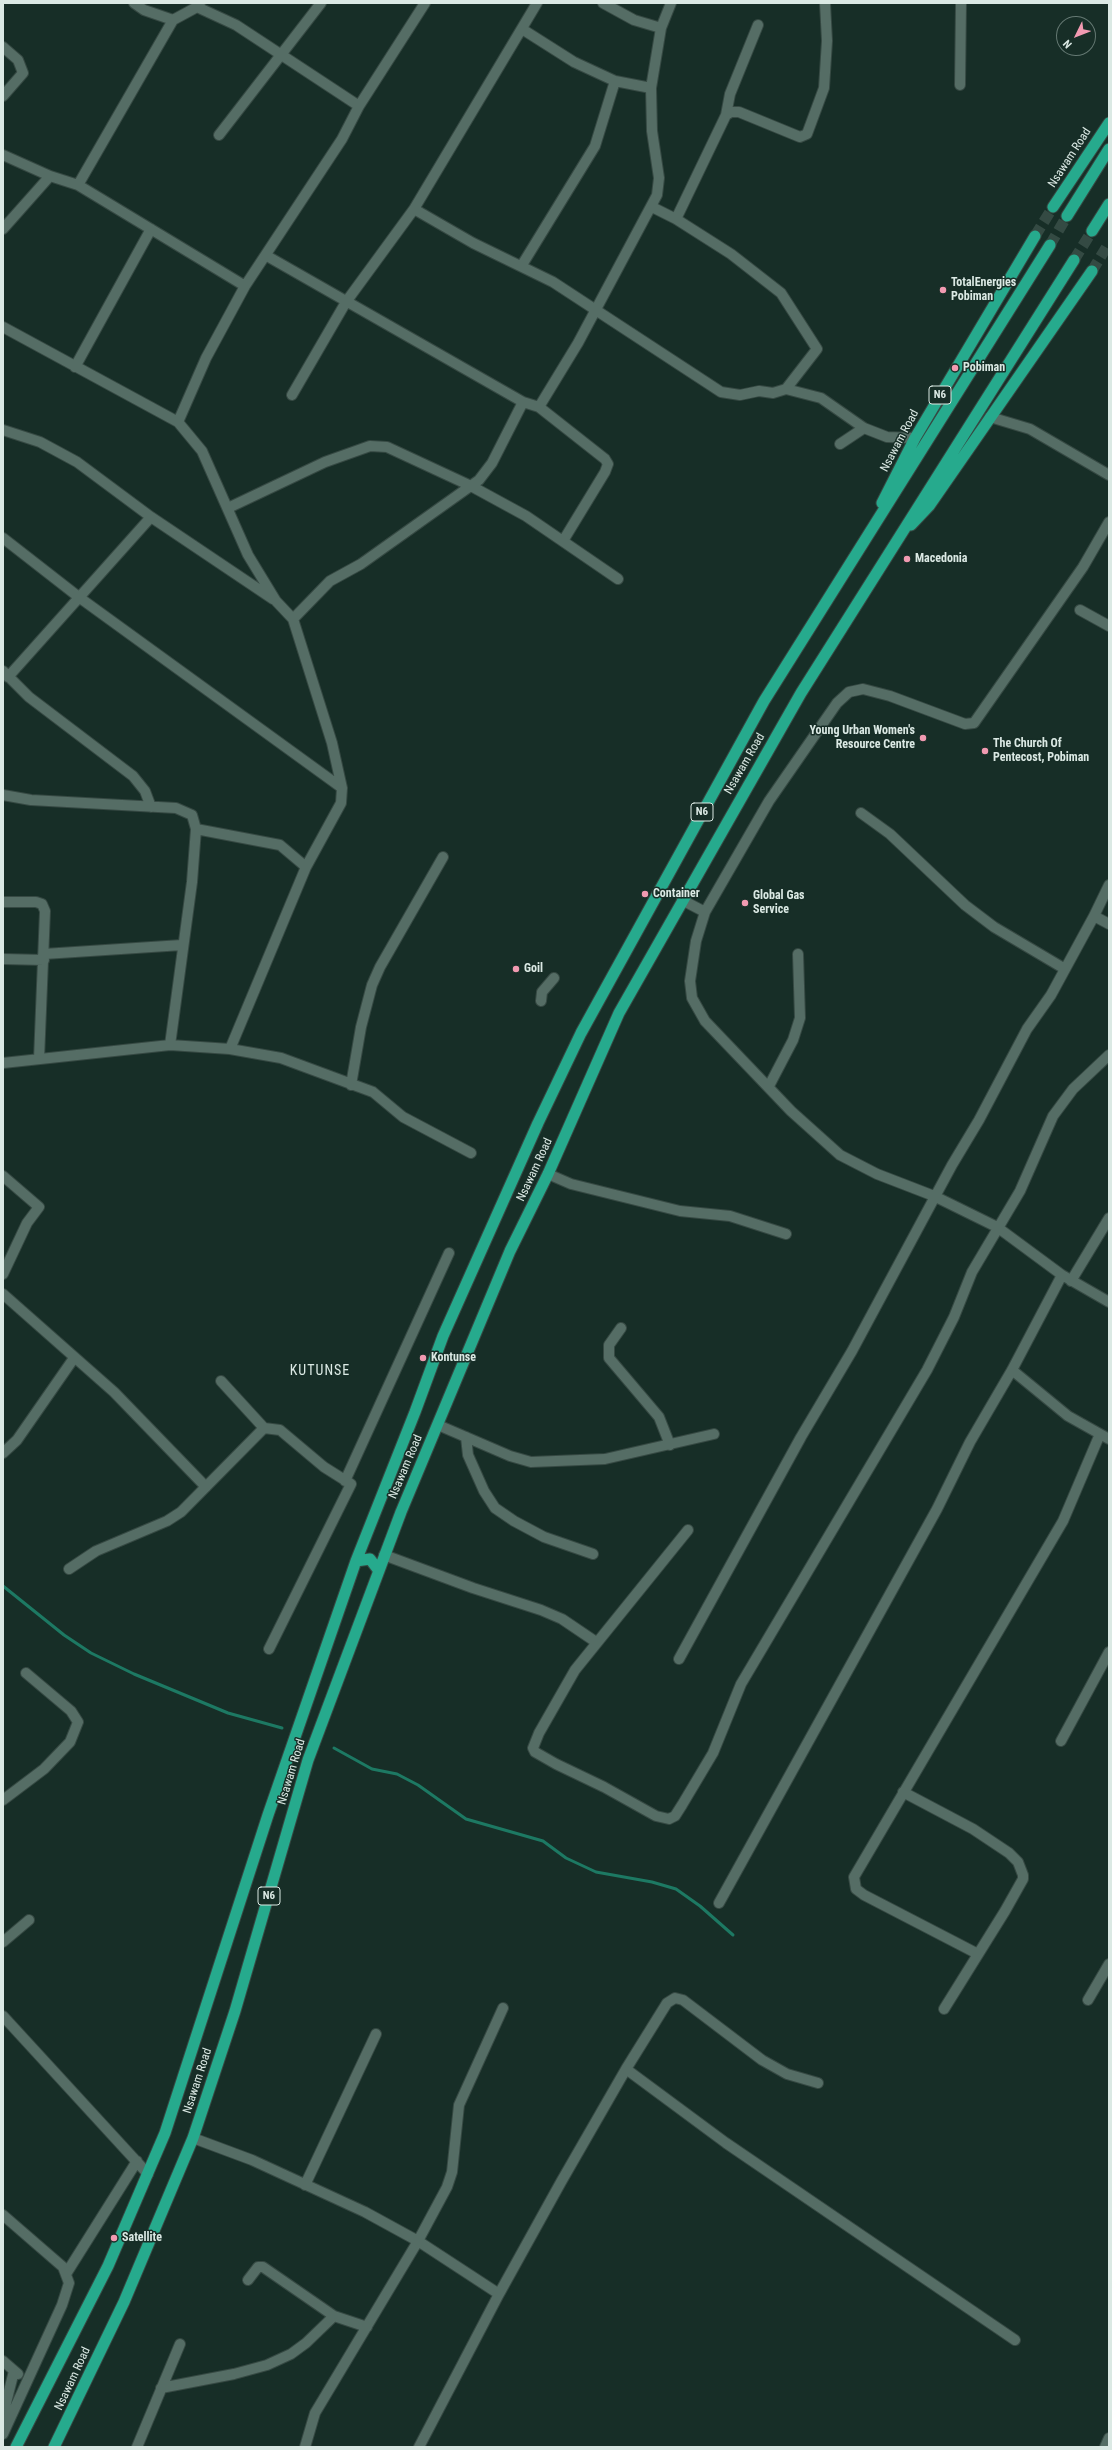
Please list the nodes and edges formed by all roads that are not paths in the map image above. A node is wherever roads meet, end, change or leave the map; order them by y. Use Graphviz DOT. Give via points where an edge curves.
graph roads {
  1 [pos="134,3"];
  2 [pos="321,3"];
  3 [pos="425,3"];
  4 [pos="537,3"];
  5 [pos="603,3"];
  6 [pos="671,3"];
  7 [pos="825,3"];
  8 [pos="961,3"];
  9 [pos="198,5"];
  10 [pos="173,20"];
  11 [pos="758,25"];
  12 [pos="661,28"];
  13 [pos="522,29"];
  14 [pos="3,47"];
  15 [pos="281,55"];
  16 [pos="615,81"];
  17 [pos="960,85"];
  18 [pos="652,88"];
  19 [pos="3,96"];
  20 [pos="359,106"];
  21 [pos="726,115"];
  22 [pos="1109,123"];
  23 [pos="219,135"];
  24 [pos="1109,149"];
  25 [pos="3,155"];
  26 [pos="50,176"];
  27 [pos="78,185"];
  28 [pos="1109,204"];
  29 [pos="652,207"];
  30 [pos="1053,207"];
  31 [pos="414,209"];
  32 [pos="1067,216"];
  33 [pos="676,218"];
  34 [pos="3,229"];
  35 [pos="151,229"];
  36 [pos="1092,231"];
  37 [pos="1035,236"];
  38 [pos="1050,245"];
  39 [pos="266,256"];
  40 [pos="1074,260"];
  41 [pos="522,265"];
  42 [pos="1092,271"];
  43 [pos="245,286"];
  44 [pos="346,302"];
  45 [pos="596,308"];
  46 [pos="3,328"];
  47 [pos="75,367"];
  48 [pos="786,389"];
  49 [pos="292,395"];
  50 [pos="523,402"];
  51 [pos="539,407"];
  52 [pos="990,417"];
  53 [pos="178,422"];
  54 [pos="864,428"];
  55 [pos="3,430"];
  56 [pos="915,438"];
  57 [pos="840,444"];
  58 [pos="1109,475"];
  59 [pos="471,486"];
  60 [pos="228,508"];
  61 [pos="151,517"];
  62 [pos="1109,522"];
  63 [pos="3,538"];
  64 [pos="563,541"];
  65 [pos="892,547"];
  66 [pos="854,559"];
  67 [pos="618,579"];
  68 [pos="80,598"];
  69 [pos="276,601"];
  70 [pos="1080,610"];
  71 [pos="293,619"];
  72 [pos="1109,626"];
  73 [pos="6,674"];
  74 [pos="342,788"];
  75 [pos="3,795"];
  76 [pos="152,807"];
  77 [pos="860,813"];
  78 [pos="196,830"];
  79 [pos="443,857"];
  80 [pos="306,867"];
  81 [pos="1109,885"];
  82 [pos="682,900"];
  83 [pos="3,902"];
  84 [pos="705,912"];
  85 [pos="1094,916"];
  86 [pos="1109,924"];
  87 [pos="182,945"];
  88 [pos="798,954"];
  89 [pos="44,957"];
  90 [pos="3,959"];
  91 [pos="1065,969"];
  92 [pos="554,978"];
  93 [pos="541,1001"];
  94 [pos="170,1045"];
  95 [pos="230,1049"];
  96 [pos="1109,1055"];
  97 [pos="40,1059"];
  98 [pos="3,1063"];
  99 [pos="351,1085"];
  100 [pos="768,1086"];
  101 [pos="471,1153"];
  102 [pos="548,1174"];
  103 [pos="3,1176"];
  104 [pos="934,1196"];
  105 [pos="1109,1218"];
  106 [pos="997,1227"];
  107 [pos="786,1234"];
  108 [pos="449,1253"];
  109 [pos="3,1274"];
  110 [pos="1062,1275"];
  111 [pos="1071,1281"];
  112 [pos="3,1294"];
  113 [pos="1109,1302"];
  114 [pos="621,1328"];
  115 [pos="74,1358"];
  116 [pos="1012,1370"];
  117 [pos="221,1381"];
  118 [pos="438,1425"];
  119 [pos="264,1428"];
  120 [pos="714,1434"];
  121 [pos="466,1437"];
  122 [pos="1105,1437"];
  123 [pos="670,1446"];
  124 [pos="3,1453"];
  125 [pos="345,1481"];
  126 [pos="206,1487"];
  127 [pos="688,1530"];
  128 [pos="593,1554"];
  129 [pos="384,1555"];
  130 [pos="356,1561"];
  131 [pos="69,1569"];
  132 [pos="378,1571"];
  133 [pos="596,1642"];
  134 [pos="269,1649"];
  135 [pos="1109,1652"];
  136 [pos="679,1658"];
  137 [pos="26,1673"];
  138 [pos="1061,1742"];
  139 [pos="903,1792"];
  140 [pos="3,1800"];
  141 [pos="719,1903"];
  142 [pos="29,1920"];
  143 [pos="3,1942"];
  144 [pos="976,1953"];
  145 [pos="1109,1964"];
  146 [pos="1088,2000"];
  147 [pos="503,2008"];
  148 [pos="944,2009"];
  149 [pos="3,2016"];
  150 [pos="376,2034"];
  151 [pos="626,2069"];
  152 [pos="818,2083"];
  153 [pos="193,2138"];
  154 [pos="137,2162"];
  155 [pos="148,2174"];
  156 [pos="306,2185"];
  157 [pos="3,2216"];
  158 [pos="418,2242"];
  159 [pos="66,2274"];
  160 [pos="248,2280"];
  161 [pos="499,2294"];
  162 [pos="334,2316"];
  163 [pos="367,2327"];
  164 [pos="1015,2340"];
  165 [pos="180,2344"];
  166 [pos="3,2361"];
  167 [pos="14,2371"];
  168 [pos="26,2380"];
  169 [pos="161,2388"];
  170 [pos="8,2423"];
  171 [pos="3,2434"];
  172 [pos="16,2447"];
  173 [pos="54,2447"];
  174 [pos="137,2447"];
  175 [pos="305,2447"];
  176 [pos="419,2447"];
  1 -- 10 [label="street" via="144,10"];
  2 -- 15 [label="street"];
  3 -- 20 [label="street"];
  4 -- 13 [label="street"];
  5 -- 12 [label="street" via="634,20"];
  6 -- 12 [label="street"];
  7 -- 21 [label="street" via="828,41 824,88 807,134 800,137 739,112"];
  8 -- 17 [label="street"];
  9 -- 10 [label="street"];
  9 -- 15 [label="street" via="223,17"];
  10 -- 27 [label="street"];
  11 -- 21 [label="street" via="730,94"];
  12 -- 18 [label="street"];
  13 -- 16 [label="street" via="574,62"];
  13 -- 31 [label="street"];
  14 -- 19 [label="street" via="18,60 23,73"];
  15 -- 20 [label="street"];
  15 -- 23 [label="street"];
  16 -- 18 [label="street"];
  16 -- 41 [label="street" via="595,146"];
  18 -- 29 [label="street" via="652,130 659,178"];
  20 -- 39 [label="street" via="342,140"];
  21 -- 33 [label="street"];
  22 -- 30 [label="highway, Nsawam Road"];
  24 -- 32 [label="highway"];
  25 -- 26 [label="street"];
  26 -- 27 [label="street"];
  26 -- 34 [label="street"];
  27 -- 35 [label="street"];
  28 -- 36 [label="highway"];
  29 -- 33 [label="street"];
  29 -- 45 [label="street"];
  31 -- 41 [label="street" via="473,242"];
  31 -- 44 [label="street"];
  33 -- 48 [label="street" via="732,254 781,293 817,348"];
  35 -- 43 [label="street"];
  35 -- 47 [label="street"];
  37 -- 56 [label="highway, Nsawam Road / N6"];
  38 -- 66 [label="highway, Nsawam Road / N6"];
  39 -- 43 [label="street"];
  39 -- 44 [label="street"];
  40 -- 65 [label="highway, Nsawam Road / N6"];
  41 -- 45 [label="street"];
  42 -- 52 [label="highway, Nsawam Road / N6"];
  43 -- 53 [label="street" via="206,358"];
  44 -- 49 [label="street"];
  44 -- 50 [label="street"];
  45 -- 48 [label="street" via="721,392 740,395 759,391 773,393"];
  45 -- 51 [label="street"];
  46 -- 47 [label="street"];
  47 -- 53 [label="street"];
  48 -- 54 [label="street" via="821,398"];
  50 -- 51 [label="street"];
  50 -- 59 [label="street" via="487,472"];
  51 -- 64 [label="street" via="608,464"];
  52 -- 58 [label="street" via="1030,429"];
  52 -- 65 [label="highway, Nsawam Road / N6" via="930,506"];
  53 -- 60 [label="street" via="202,451"];
  54 -- 56 [label="street" via="887,436"];
  54 -- 57 [label="street"];
  55 -- 61 [label="street" via="40,442 77,462"];
  56 -- 66 [label="highway, Nsawam Road / N6"];
  59 -- 60 [label="street" via="387,446 370,446 325,462"];
  59 -- 64 [label="street" via="526,516"];
  59 -- 71 [label="street" via="361,564 330,581"];
  60 -- 69 [label="street" via="248,555"];
  61 -- 68 [label="street"];
  61 -- 69 [label="street"];
  62 -- 84 [label="street" via="1083,567 974,723 965,724 890,696 863,689 849,692 837,703 769,801"];
  63 -- 68 [label="street"];
  64 -- 67 [label="street"];
  65 -- 82 [label="highway, Nsawam Road / N6" via="801,693"];
  66 -- 130 [label="highway, Nsawam Road / N6" via="764,701 581,1033 443,1336"];
  68 -- 73 [label="street"];
  68 -- 74 [label="street"];
  69 -- 71 [label="street"];
  70 -- 72 [label="street"];
  71 -- 74 [label="street" via="332,743"];
  73 -- 76 [label="street" via="33,701 133,776 146,791"];
  74 -- 80 [label="street" via="341,804"];
  75 -- 76 [label="street" via="31,800"];
  76 -- 78 [label="street" via="176,808 188,812 192,815"];
  77 -- 91 [label="street" via="890,834 965,905 994,927"];
  78 -- 80 [label="street" via="280,845"];
  78 -- 87 [label="street" via="192,882"];
  79 -- 99 [label="street" via="372,985 361,1027"];
  80 -- 95 [label="street"];
  81 -- 85 [label="street"];
  82 -- 84 [label="street"];
  82 -- 102 [label="highway, Nsawam Road / N6" via="619,1013"];
  83 -- 89 [label="street" via="42,904 45,911"];
  84 -- 100 [label="street" via="696,941 690,981 692,998 705,1021"];
  85 -- 86 [label="street"];
  85 -- 91 [label="street"];
  87 -- 89 [label="street"];
  87 -- 94 [label="street"];
  88 -- 100 [label="street" via="800,1018 793,1040"];
  89 -- 90 [label="street"];
  89 -- 97 [label="street"];
  91 -- 104 [label="street" via="1027,1030 979,1120"];
  92 -- 93 [label="street" via="542,992"];
  94 -- 95 [label="street"];
  94 -- 97 [label="street"];
  95 -- 99 [label="street" via="281,1058"];
  96 -- 106 [label="street" via="1073,1089 1053,1116 1020,1191"];
  97 -- 98 [label="street"];
  99 -- 101 [label="street" via="373,1092 403,1117"];
  100 -- 104 [label="street" via="791,1111 840,1155 877,1174"];
  102 -- 107 [label="street" via="570,1184 680,1212 730,1216"];
  102 -- 118 [label="highway, Nsawam Road / N6" via="510,1251"];
  103 -- 109 [label="street" via="39,1207 27,1223"];
  104 -- 106 [label="street"];
  104 -- 136 [label="street" via="852,1351 801,1437"];
  105 -- 111 [label="street"];
  106 -- 110 [label="street"];
  106 -- 133 [label="street" via="972,1272 954,1317 927,1370 742,1684 714,1753 672,1818 642,1809 534,1750 533,1746 539,1733 563,1690"];
  108 -- 125 [label="street"];
  110 -- 111 [label="street"];
  110 -- 116 [label="street"];
  111 -- 113 [label="street"];
  112 -- 115 [label="street"];
  114 -- 123 [label="street" via="609,1345 610,1358 659,1417"];
  115 -- 124 [label="street" via="17,1440"];
  115 -- 126 [label="street" via="114,1392"];
  116 -- 122 [label="street" via="1068,1416"];
  116 -- 141 [label="street" via="970,1442 937,1510"];
  117 -- 119 [label="street"];
  118 -- 121 [label="street"];
  118 -- 129 [label="highway, Nsawam Road / N6"];
  119 -- 125 [label="street" via="275,1428 284,1432 324,1467"];
  119 -- 126 [label="street"];
  120 -- 123 [label="street"];
  121 -- 123 [label="street" via="531,1462 605,1459"];
  121 -- 128 [label="street" via="468,1455 484,1491 495,1508 544,1537"];
  122 -- 139 [label="street" via="1063,1521"];
  125 -- 134 [label="street" via="351,1484"];
  126 -- 131 [label="street" via="167,1522 96,1551"];
  127 -- 133 [label="street"];
  129 -- 132 [label="highway, Nsawam Road / N6"];
  129 -- 133 [label="street" via="541,1610 562,1619"];
  130 -- 132 [label="highway" via="370,1559"];
  130 -- 155 [label="highway, Nsawam Road / N6" via="263,1830 189,2062"];
  132 -- 153 [label="highway, Nsawam Road / N6" via="308,1760 235,2011"];
  135 -- 138 [label="street"];
  137 -- 140 [label="street" via="71,1711 78,1722 70,1742 44,1769"];
  139 -- 144 [label="street" via="993,1842 1014,1858 1022,1870 1024,1879"];
  139 -- 144 [label="street" via="854,1877 854,1885 864,1895"];
  142 -- 143 [label="street"];
  144 -- 148 [label="street"];
  145 -- 146 [label="street"];
  147 -- 158 [label="street" via="463,2091 455,2127 452,2172"];
  149 -- 154 [label="street"];
  150 -- 156 [label="street"];
  151 -- 152 [label="street" via="664,2007 676,1998 689,2004 762,2060 787,2074"];
  151 -- 161 [label="street"];
  151 -- 164 [label="street" via="732,2148"];
  153 -- 156 [label="street" via="252,2160"];
  153 -- 173 [label="highway, Nsawam Road / N6" via="124,2302"];
  154 -- 155 [label="street"];
  154 -- 159 [label="street"];
  155 -- 172 [label="highway, Nsawam Road / N6" via="108,2266"];
  156 -- 158 [label="street" via="365,2212"];
  157 -- 159 [label="street" via="60,2264"];
  158 -- 161 [label="street"];
  158 -- 163 [label="street"];
  159 -- 168 [label="street" via="69,2283 66,2295"];
  160 -- 162 [label="street" via="258,2267 263,2267"];
  161 -- 176 [label="street"];
  162 -- 163 [label="street"];
  162 -- 169 [label="street" via="291,2354 267,2365"];
  163 -- 175 [label="street" via="315,2413"];
  165 -- 169 [label="street"];
  166 -- 167 [label="street"];
  167 -- 168 [label="street"];
  167 -- 170 [label="street" via="6,2406"];
  168 -- 170 [label="street"];
  169 -- 174 [label="street"];
  170 -- 171 [label="street"];
}
